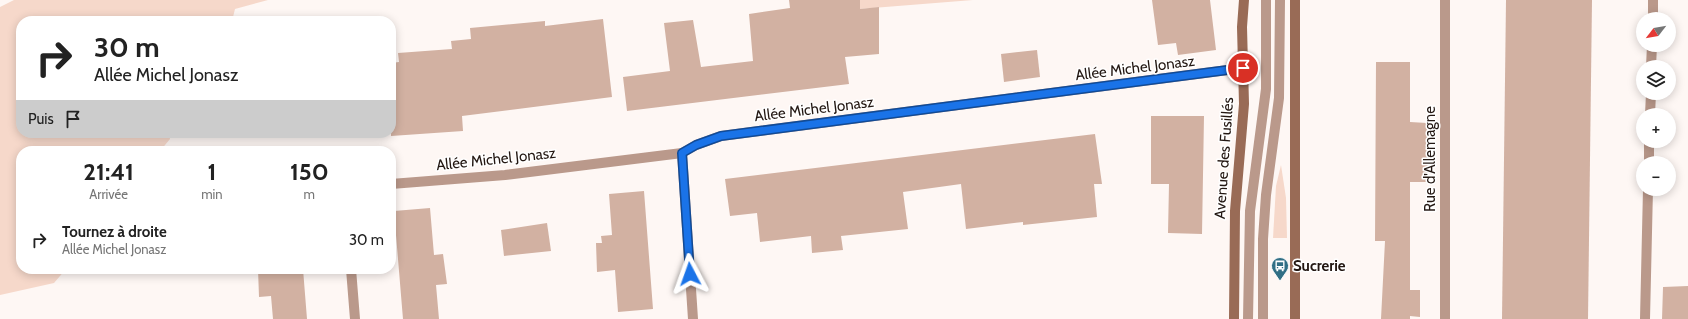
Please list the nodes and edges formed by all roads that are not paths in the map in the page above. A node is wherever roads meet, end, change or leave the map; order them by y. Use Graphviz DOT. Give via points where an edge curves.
graph roads {
  1 [pos="1244,0"];
  2 [pos="1266,0"];
  3 [pos="1280,0"];
  4 [pos="1295,0"];
  5 [pos="1445,0"];
  6 [pos="1653,0"];
  7 [pos="1653,12"];
  8 [pos="1243,68"];
  9 [pos="682,153"];
  10 [pos="396,184"];
  11 [pos="1648,196"];
  12 [pos="351,274"];
  13 [pos="354,319"];
  14 [pos="693,319"];
  15 [pos="1234,319"];
  16 [pos="1248,319"];
  17 [pos="1263,319"];
  18 [pos="1295,319"];
  19 [pos="1445,319"];
  20 [pos="1644,319"];
  1 -- 8 [label="main road, Avenue des Fusillés"];
  2 -- 16 [label="street" via="1266,89 1250,211"];
  3 -- 17 [label="street" via="1279,98 1266,194 1263,239"];
  4 -- 18 [label="main road"];
  5 -- 19 [label="street, Rue d'Allemagne"];
  6 -- 7 [label="street"];
  8 -- 9 [label="street, Allée Michel Jonasz" via="721,136 701,142"];
  8 -- 15 [label="main road, Avenue des Fusillés" via="1244,104 1235,210"];
  9 -- 10 [label="street, Allée Michel Jonasz" via="505,175"];
  9 -- 14 [label="street"];
  11 -- 20 [label="street"];
  12 -- 13 [label="street"];
}
